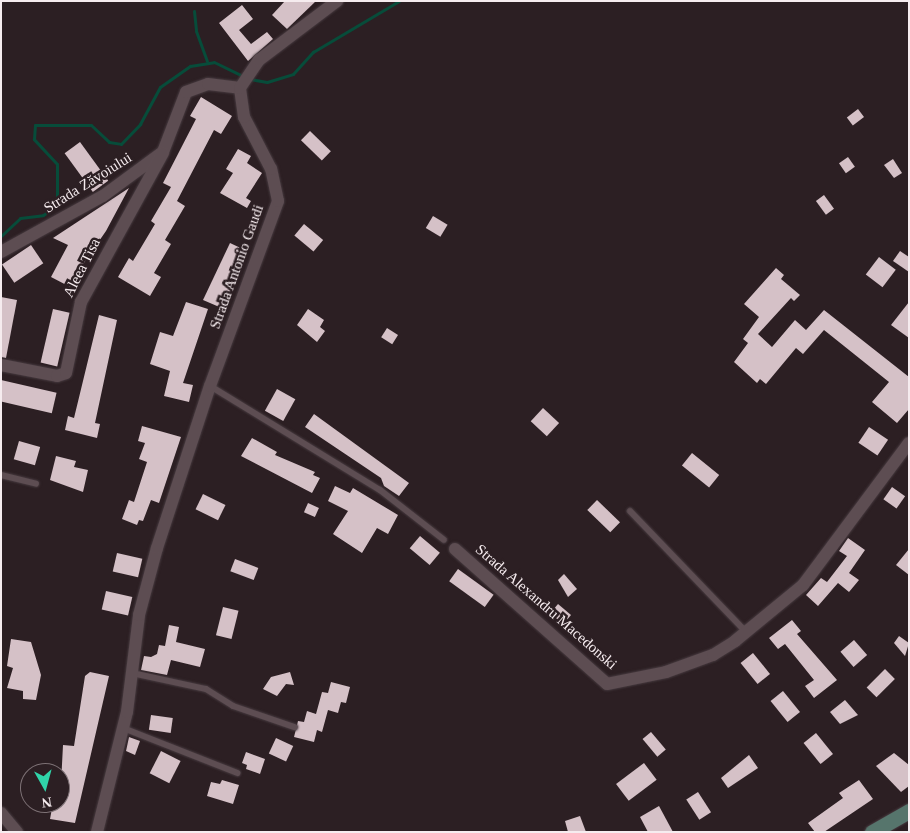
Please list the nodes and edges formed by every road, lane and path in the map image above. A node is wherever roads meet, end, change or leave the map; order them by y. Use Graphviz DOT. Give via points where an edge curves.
graph roads {
  1 [pos="337,1"];
  2 [pos="243,82"];
  3 [pos="163,152"];
  4 [pos="1,252"];
  5 [pos="1,365"];
  6 [pos="210,386"];
  7 [pos="909,443"];
  8 [pos="1,474"];
  9 [pos="36,484"];
  10 [pos="630,511"];
  11 [pos="444,540"];
  12 [pos="455,548"];
  13 [pos="746,632"];
  14 [pos="132,672"];
  15 [pos="294,727"];
  16 [pos="123,728"];
  17 [pos="237,774"];
  18 [pos="909,811"];
  19 [pos="1,813"];
  20 [pos="17,832"];
  21 [pos="97,832"];
  22 [pos="872,832"];
  1 -- 2 [label="street" via="259,60"];
  2 -- 3 [label="street" via="208,84 186,92"];
  2 -- 6 [label="street, Strada Antonio Gaudi" via="244,118 271,169 278,201"];
  3 -- 4 [label="street, Strada Zăvoiului" via="103,196"];
  3 -- 5 [label="street, Aleea Tisa" via="80,302 66,373 57,376"];
  6 -- 11 [label="lane" via="380,490"];
  6 -- 14 [label="street, Strada Antonio Gaudi" via="144,592"];
  7 -- 13 [label="street, Strada Alexandru Macedonski" via="802,585"];
  8 -- 9 [label="lane"];
  10 -- 13 [label="lane"];
  12 -- 13 [label="street, Strada Alexandru Macedonski" via="607,684 687,665 712,655"];
  14 -- 15 [label="lane" via="206,689 233,706"];
  14 -- 16 [label="street, Strada Antonio Gaudi"];
  16 -- 17 [label="lane"];
  16 -- 21 [label="street, Strada Antonio Gaudi"];
  18 -- 22 [label="street"];
  19 -- 20 [label="street"];
}
